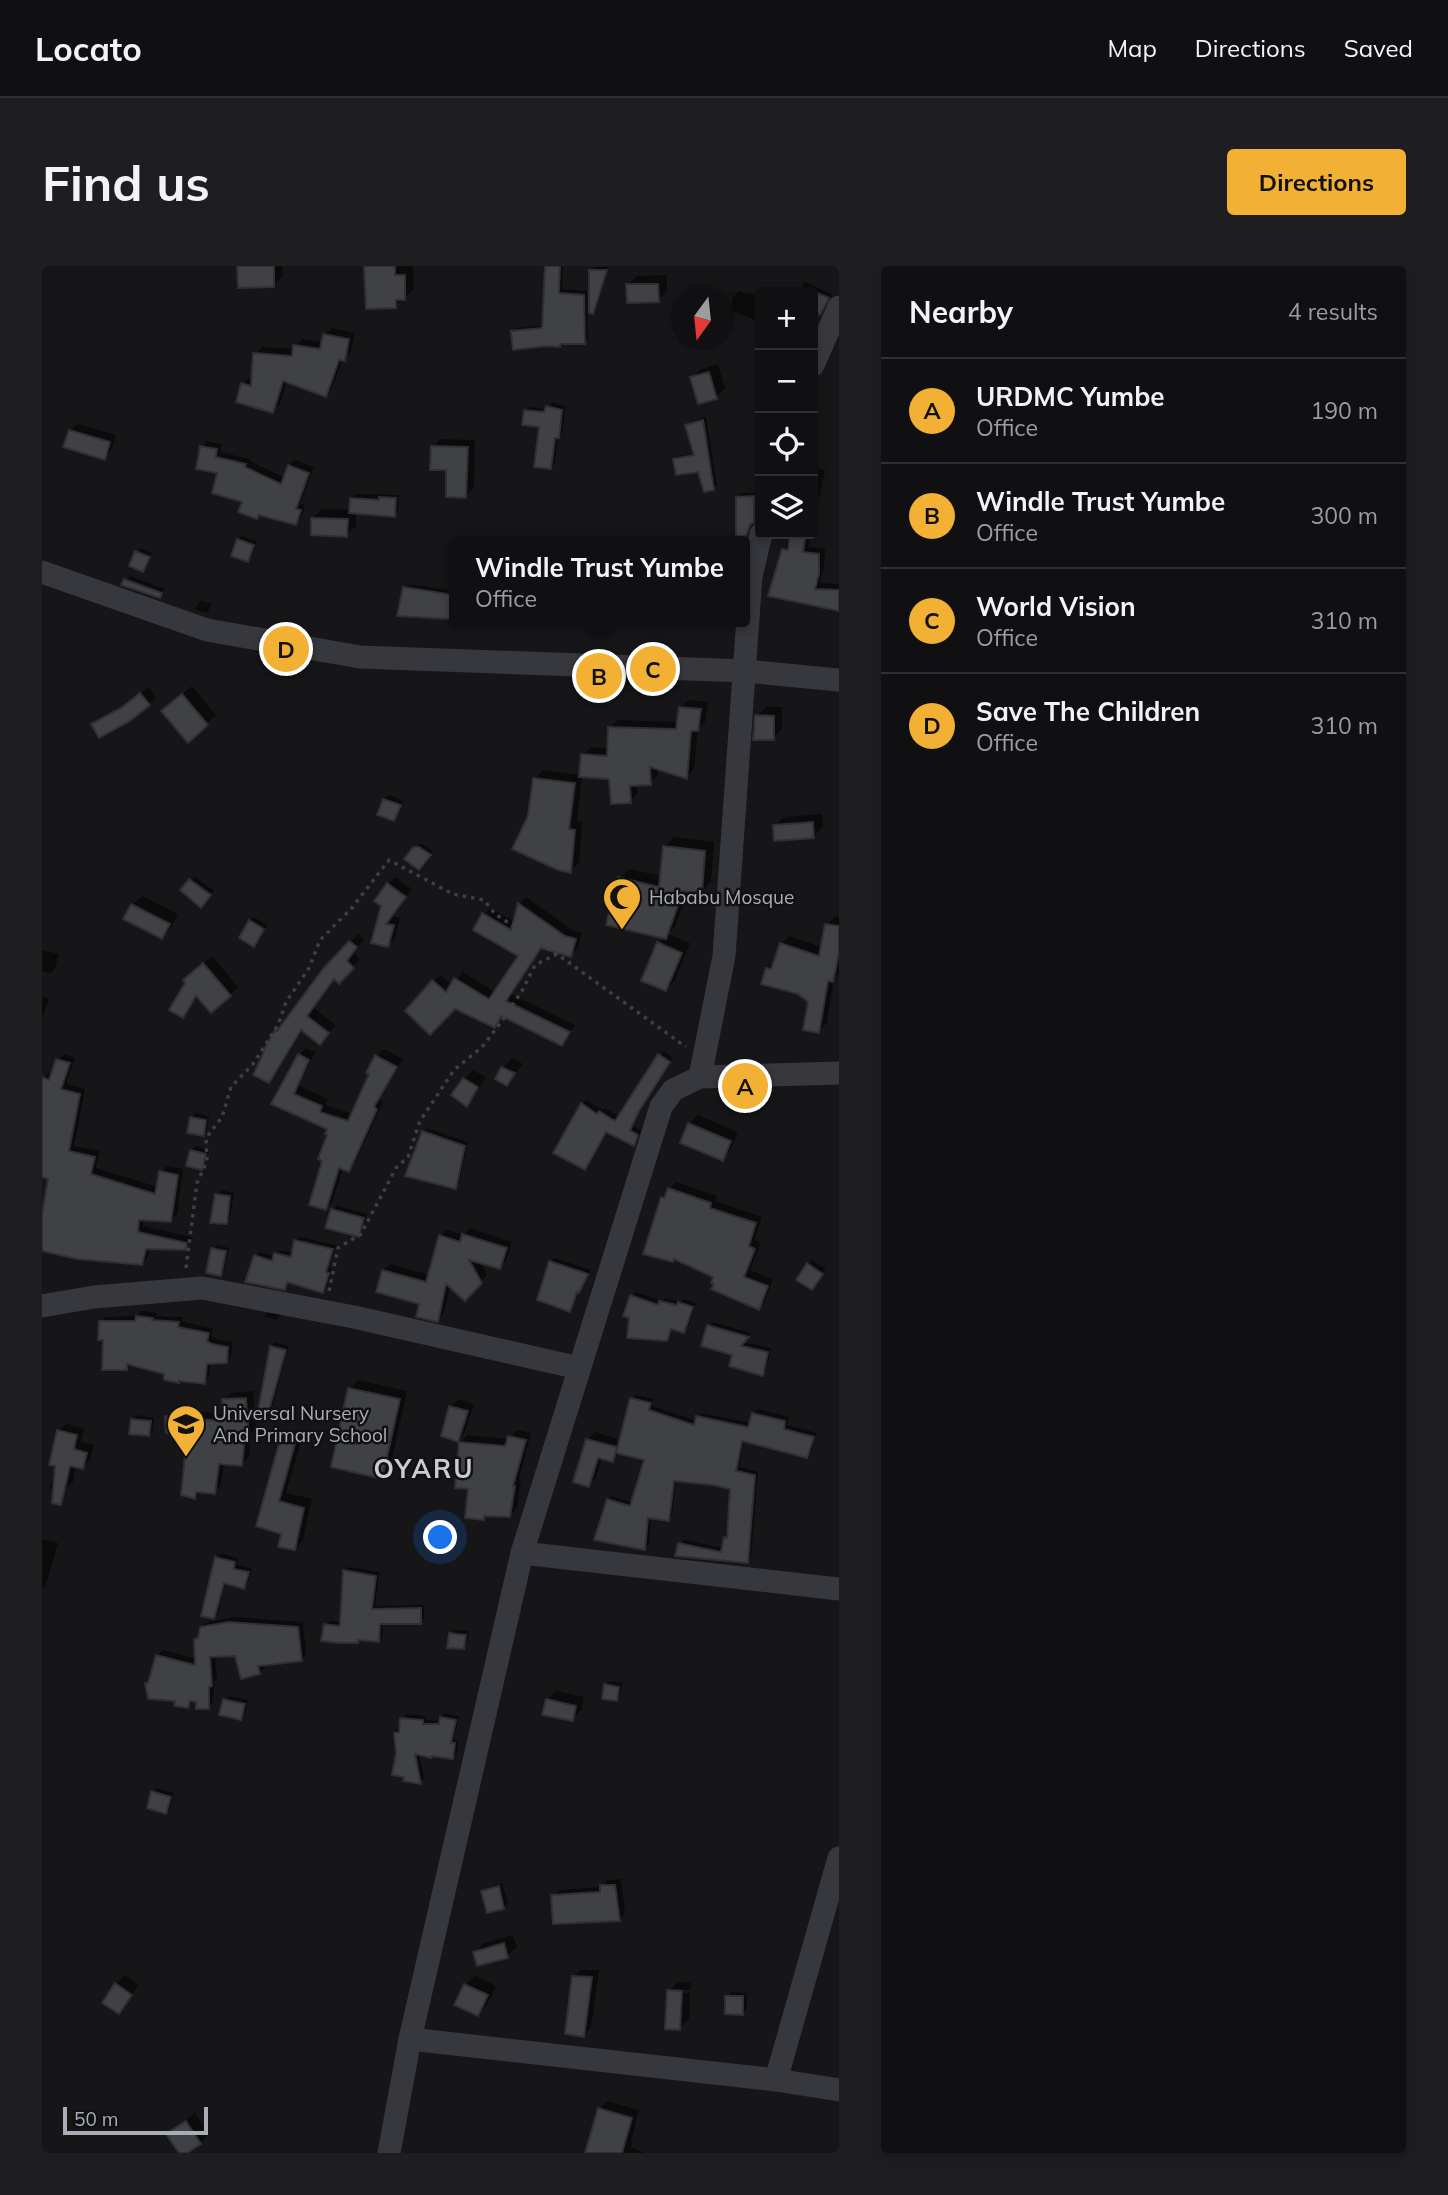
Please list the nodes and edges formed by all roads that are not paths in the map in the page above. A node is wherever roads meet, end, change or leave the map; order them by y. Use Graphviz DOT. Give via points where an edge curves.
graph roads {
  1 [pos="839,307"];
  2 [pos="818,354"];
  3 [pos="760,539"];
  4 [pos="42,572"];
  5 [pos="750,592"];
  6 [pos="748,627"];
  7 [pos="745,671"];
  8 [pos="839,680"];
  9 [pos="839,1073"];
  10 [pos="700,1077"];
  11 [pos="42,1306"];
  12 [pos="579,1368"];
  13 [pos="522,1553"];
  14 [pos="839,1589"];
  15 [pos="839,1858"];
  16 [pos="410,2039"];
  17 [pos="776,2080"];
  18 [pos="839,2090"];
  19 [pos="389,2153"];
  1 -- 2 [label="street"];
  3 -- 5 [label="street"];
  4 -- 7 [label="street" via="206,630 360,657"];
  6 -- 7 [label="street"];
  7 -- 8 [label="street"];
  7 -- 10 [label="street" via="724,956"];
  9 -- 10 [label="street"];
  10 -- 12 [label="street" via="673,1090 661,1107"];
  11 -- 12 [label="street" via="202,1288"];
  12 -- 13 [label="street"];
  13 -- 14 [label="street"];
  13 -- 16 [label="street"];
  15 -- 17 [label="street"];
  16 -- 17 [label="street"];
  16 -- 19 [label="street"];
  17 -- 18 [label="street"];
}
